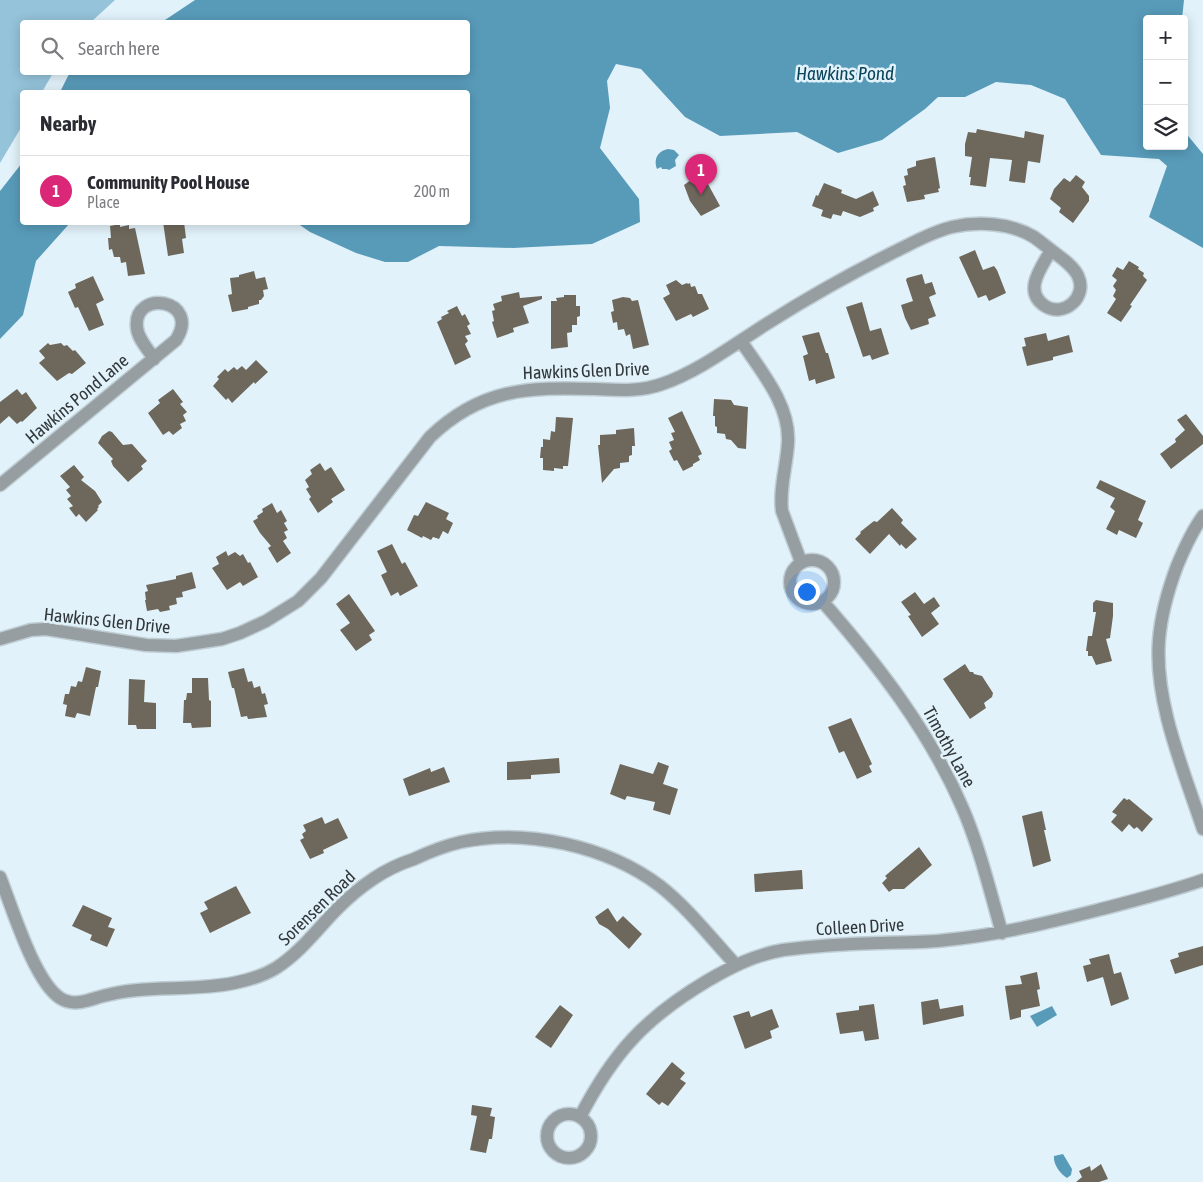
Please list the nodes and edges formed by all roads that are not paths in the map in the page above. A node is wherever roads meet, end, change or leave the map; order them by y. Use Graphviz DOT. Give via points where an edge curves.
graph roads {
  1 [pos="1052,250"];
  2 [pos="741,341"];
  3 [pos="154,359"];
  4 [pos="0,485"];
  5 [pos="1203,516"];
  6 [pos="801,562"];
  7 [pos="823,602"];
  8 [pos="0,639"];
  9 [pos="1203,829"];
  10 [pos="0,877"];
  11 [pos="1203,880"];
  12 [pos="1002,933"];
  13 [pos="735,964"];
  14 [pos="580,1117"];
  1 -- 1 [label="street, Hawkins Glen Drive" via="1075,271 1081,284 1072,304 1058,310 1038,300 1034,285"];
  1 -- 2 [label="street, Hawkins Glen Drive" via="1034,237 1012,228 986,224 950,228 928,235 815,293"];
  2 -- 6 [label="street" via="774,392 785,420 788,440 781,503"];
  2 -- 8 [label="street, Hawkins Glen Drive" via="681,376 652,387 525,390 493,397 464,410 430,437 310,590 284,611 240,634 204,643 166,647 46,629"];
  3 -- 4 [label="street, Hawkins Pond Lane"];
  5 -- 9 [label="street" via="1172,579 1163,609 1159,641 1159,673 1165,705"];
  6 -- 7 [label="street" via="790,577 792,591 805,603"];
  6 -- 7 [label="street" via="819,561 831,570 834,588"];
  7 -- 12 [label="street, Timothy Lane" via="898,696 947,775 972,833"];
  10 -- 13 [label="street, Sorensen Road" via="46,986 67,1001 84,1002 136,989 219,986 264,975 289,959 338,907 384,871 439,848 486,839 558,842 592,851 640,872 678,903"];
  11 -- 12 [label="street, Colleen Drive"];
  12 -- 13 [label="street, Colleen Drive" via="944,941 813,947 781,951"];
  13 -- 14 [label="street, Colleen Drive" via="656,1015 614,1060"];
}
